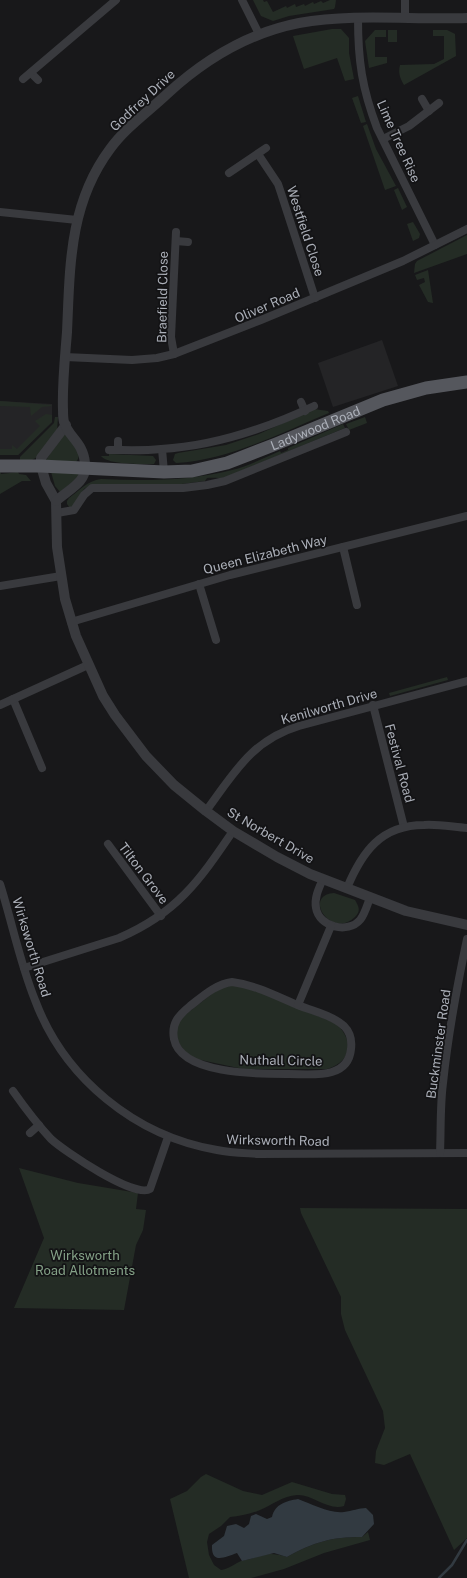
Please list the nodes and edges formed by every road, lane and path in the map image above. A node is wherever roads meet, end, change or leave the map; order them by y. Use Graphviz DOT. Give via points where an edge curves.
graph roads {
  1 [pos="116,0"];
  2 [pos="242,0"];
  3 [pos="405,0"];
  4 [pos="358,18"];
  5 [pos="405,18"];
  6 [pos="467,18"];
  7 [pos="259,34"];
  8 [pos="31,73"];
  9 [pos="22,79"];
  10 [pos="38,80"];
  11 [pos="422,99"];
  12 [pos="440,104"];
  13 [pos="429,111"];
  14 [pos="383,139"];
  15 [pos="266,148"];
  16 [pos="258,154"];
  17 [pos="229,173"];
  18 [pos="0,212"];
  19 [pos="77,220"];
  20 [pos="467,229"];
  21 [pos="176,232"];
  22 [pos="176,241"];
  23 [pos="188,242"];
  24 [pos="435,245"];
  25 [pos="315,298"];
  26 [pos="174,354"];
  27 [pos="65,357"];
  28 [pos="467,382"];
  29 [pos="301,402"];
  30 [pos="314,406"];
  31 [pos="304,411"];
  32 [pos="66,425"];
  33 [pos="346,432"];
  34 [pos="162,449"];
  35 [pos="109,450"];
  36 [pos="0,466"];
  37 [pos="41,466"];
  38 [pos="86,468"];
  39 [pos="164,472"];
  40 [pos="56,501"];
  41 [pos="57,513"];
  42 [pos="467,516"];
  43 [pos="343,547"];
  44 [pos="60,576"];
  45 [pos="199,584"];
  46 [pos="0,586"];
  47 [pos="357,605"];
  48 [pos="72,622"];
  49 [pos="216,640"];
  50 [pos="88,665"];
  51 [pos="467,681"];
  52 [pos="13,699"];
  53 [pos="0,705"];
  54 [pos="373,705"];
  55 [pos="42,768"];
  56 [pos="206,811"];
  57 [pos="404,826"];
  58 [pos="467,828"];
  59 [pos="232,831"];
  60 [pos="108,844"];
  61 [pos="323,879"];
  62 [pos="0,884"];
  63 [pos="346,888"];
  64 [pos="370,898"];
  65 [pos="161,916"];
  66 [pos="467,924"];
  67 [pos="331,926"];
  68 [pos="467,939"];
  69 [pos="24,968"];
  70 [pos="298,1005"];
  71 [pos="13,1091"];
  72 [pos="39,1125"];
  73 [pos="30,1133"];
  74 [pos="168,1137"];
  75 [pos="440,1153"];
  76 [pos="467,1153"];
  1 -- 8 [label="street"];
  2 -- 7 [label="street"];
  3 -- 5 [label="street"];
  4 -- 5 [label="street, Godfrey Drive"];
  4 -- 7 [label="street, Godfrey Drive" via="301,23"];
  4 -- 14 [label="street, Lime Tree Rise" via="361,77 370,110"];
  5 -- 6 [label="street, Godfrey Drive"];
  7 -- 19 [label="street, Godfrey Drive" via="230,48 181,81 122,135 90,182"];
  8 -- 9 [label="street"];
  8 -- 10 [label="street"];
  11 -- 13 [label="street"];
  12 -- 13 [label="street"];
  13 -- 14 [label="street" via="409,126"];
  14 -- 24 [label="street, Lime Tree Rise"];
  15 -- 16 [label="street"];
  16 -- 17 [label="street"];
  16 -- 25 [label="street, Westfield Close" via="278,184"];
  18 -- 19 [label="street"];
  19 -- 27 [label="street, Godfrey Drive" via="69,275"];
  20 -- 24 [label="street, Oliver Road"];
  21 -- 22 [label="street, Braefield Close"];
  22 -- 23 [label="street, Braefield Close"];
  22 -- 26 [label="street, Braefield Close" via="171,337"];
  24 -- 25 [label="street, Oliver Road"];
  25 -- 26 [label="street, Oliver Road"];
  26 -- 27 [label="street, Oliver Road" via="132,360"];
  27 -- 32 [label="street, Godfrey Drive" via="63,398"];
  28 -- 39 [label="main road, Ladywood Road" via="426,388 383,400 227,463 192,471"];
  29 -- 31 [label="street, Ladywood Road"];
  30 -- 31 [label="street, Ladywood Road"];
  31 -- 34 [label="street, Ladywood Road" via="266,427 224,440"];
  32 -- 37 [label="street" via="41,458"];
  32 -- 38 [label="street, Godfrey Drive" via="83,449"];
  33 -- 41 [label="street, Ladywood Road" via="339,438 212,485 183,488 92,488 74,510"];
  34 -- 35 [label="street, Ladywood Road" via="118,446"];
  34 -- 39 [label="street"];
  36 -- 37 [label="main road, Ladywood Road"];
  37 -- 38 [label="main road, Ladywood Road"];
  37 -- 40 [label="street, St Norbert Drive" via="46,483"];
  38 -- 39 [label="main road, Ladywood Road"];
  38 -- 40 [label="street" via="80,482"];
  40 -- 41 [label="street, St Norbert Drive"];
  41 -- 44 [label="street, St Norbert Drive"];
  42 -- 43 [label="street, Queen Elizabeth Way"];
  43 -- 45 [label="street, Queen Elizabeth Way"];
  43 -- 47 [label="street"];
  44 -- 46 [label="street"];
  44 -- 48 [label="street, St Norbert Drive"];
  45 -- 48 [label="street, Queen Elizabeth Way"];
  45 -- 49 [label="street"];
  48 -- 50 [label="street, St Norbert Drive"];
  50 -- 52 [label="street"];
  50 -- 56 [label="street, St Norbert Drive" via="114,715 146,756 174,785"];
  51 -- 54 [label="street, Kenilworth Drive"];
  52 -- 53 [label="street"];
  52 -- 55 [label="street"];
  54 -- 56 [label="street, Kenilworth Drive" via="286,730 264,742 236,771"];
  54 -- 57 [label="street, Festival Road"];
  56 -- 59 [label="street, St Norbert Drive"];
  57 -- 58 [label="street" via="426,824"];
  57 -- 63 [label="street" via="386,834 368,848"];
  59 -- 61 [label="street, St Norbert Drive" via="277,857"];
  59 -- 65 [label="street" via="194,884"];
  60 -- 65 [label="street, Tilton Grove"];
  61 -- 63 [label="street, St Norbert Drive"];
  61 -- 67 [label="street, St Norbert Drive" via="316,897 316,907 322,920"];
  62 -- 69 [label="street, Wirksworth Road"];
  63 -- 64 [label="street, St Norbert Drive"];
  64 -- 66 [label="street, St Norbert Drive" via="406,911"];
  64 -- 67 [label="street" via="362,917 354,925"];
  65 -- 69 [label="street" via="119,938"];
  67 -- 70 [label="street"];
  68 -- 75 [label="street, Buckminster Road" via="445,1060"];
  69 -- 74 [label="street, Wirksworth Road" via="48,1029 75,1068 93,1089 117,1108"];
  70 -- 70 [label="street, Nuthall Circle" via="341,1024 348,1032 351,1050 339,1070 327,1073 288,1074 254,1074 226,1070 188,1058 180,1052 174,1041 173,1028 178,1016 224,983 248,985"];
  71 -- 72 [label="street"];
  72 -- 73 [label="street"];
  72 -- 74 [label="street" via="75,1158 122,1184 145,1191 150,1189"];
  74 -- 75 [label="street, Wirksworth Road" via="203,1147 244,1153"];
  75 -- 76 [label="street, Wirksworth Road"];
}
